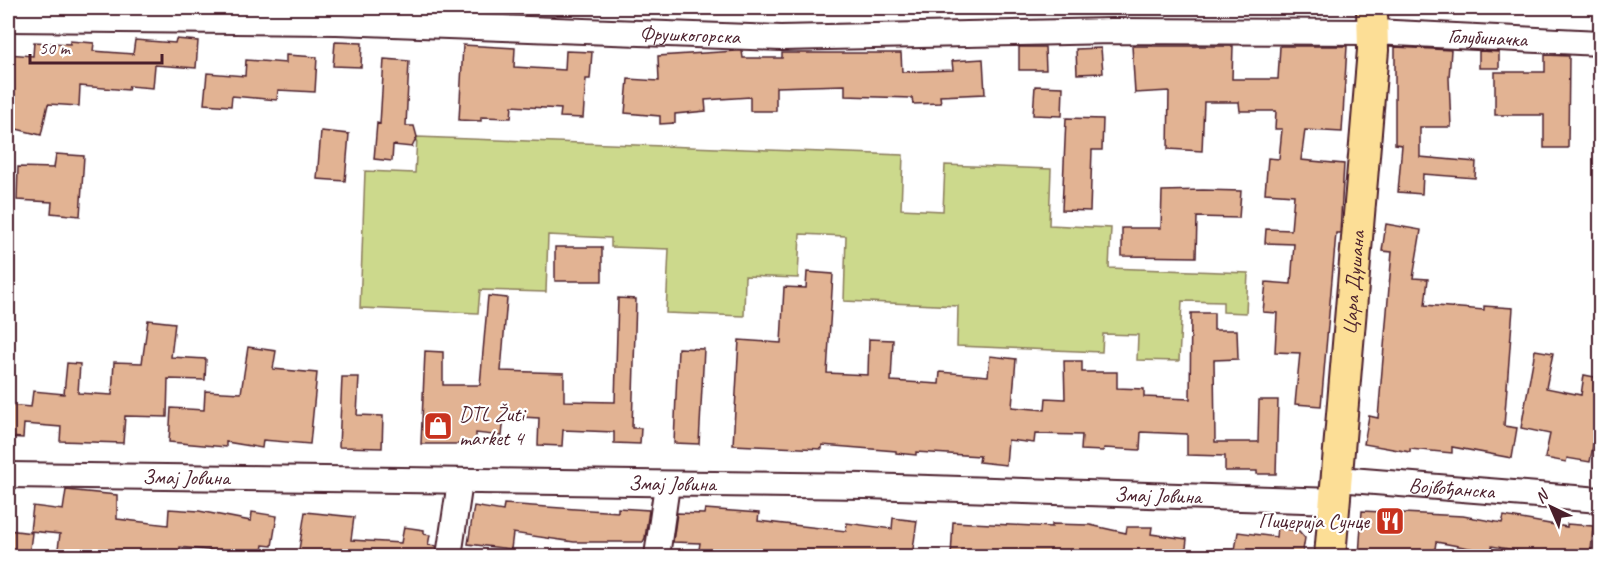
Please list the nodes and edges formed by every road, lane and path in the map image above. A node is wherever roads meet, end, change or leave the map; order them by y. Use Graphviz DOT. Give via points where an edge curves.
graph roads {
  1 [pos="8,19"];
  2 [pos="1373,20"];
  3 [pos="1600,43"];
  4 [pos="8,475"];
  5 [pos="460,482"];
  6 [pos="667,485"];
  7 [pos="1337,490"];
  8 [pos="1600,500"];
  9 [pos="449,556"];
  10 [pos="657,556"];
  11 [pos="1330,556"];
  1 -- 2 [label="street, Фрушкогорска" via="337,22 781,38 1112,31"];
  2 -- 3 [label="street, Голубиначка"];
  2 -- 7 [label="main road, Цара Душана"];
  4 -- 5 [label="street, Змај Јовина"];
  5 -- 6 [label="street, Змај Јовина"];
  5 -- 9 [label="street"];
  6 -- 7 [label="street, Змај Јовина"];
  6 -- 10 [label="street"];
  7 -- 8 [label="street, Војвођанска"];
  7 -- 11 [label="main road, Цара Душана"];
}
